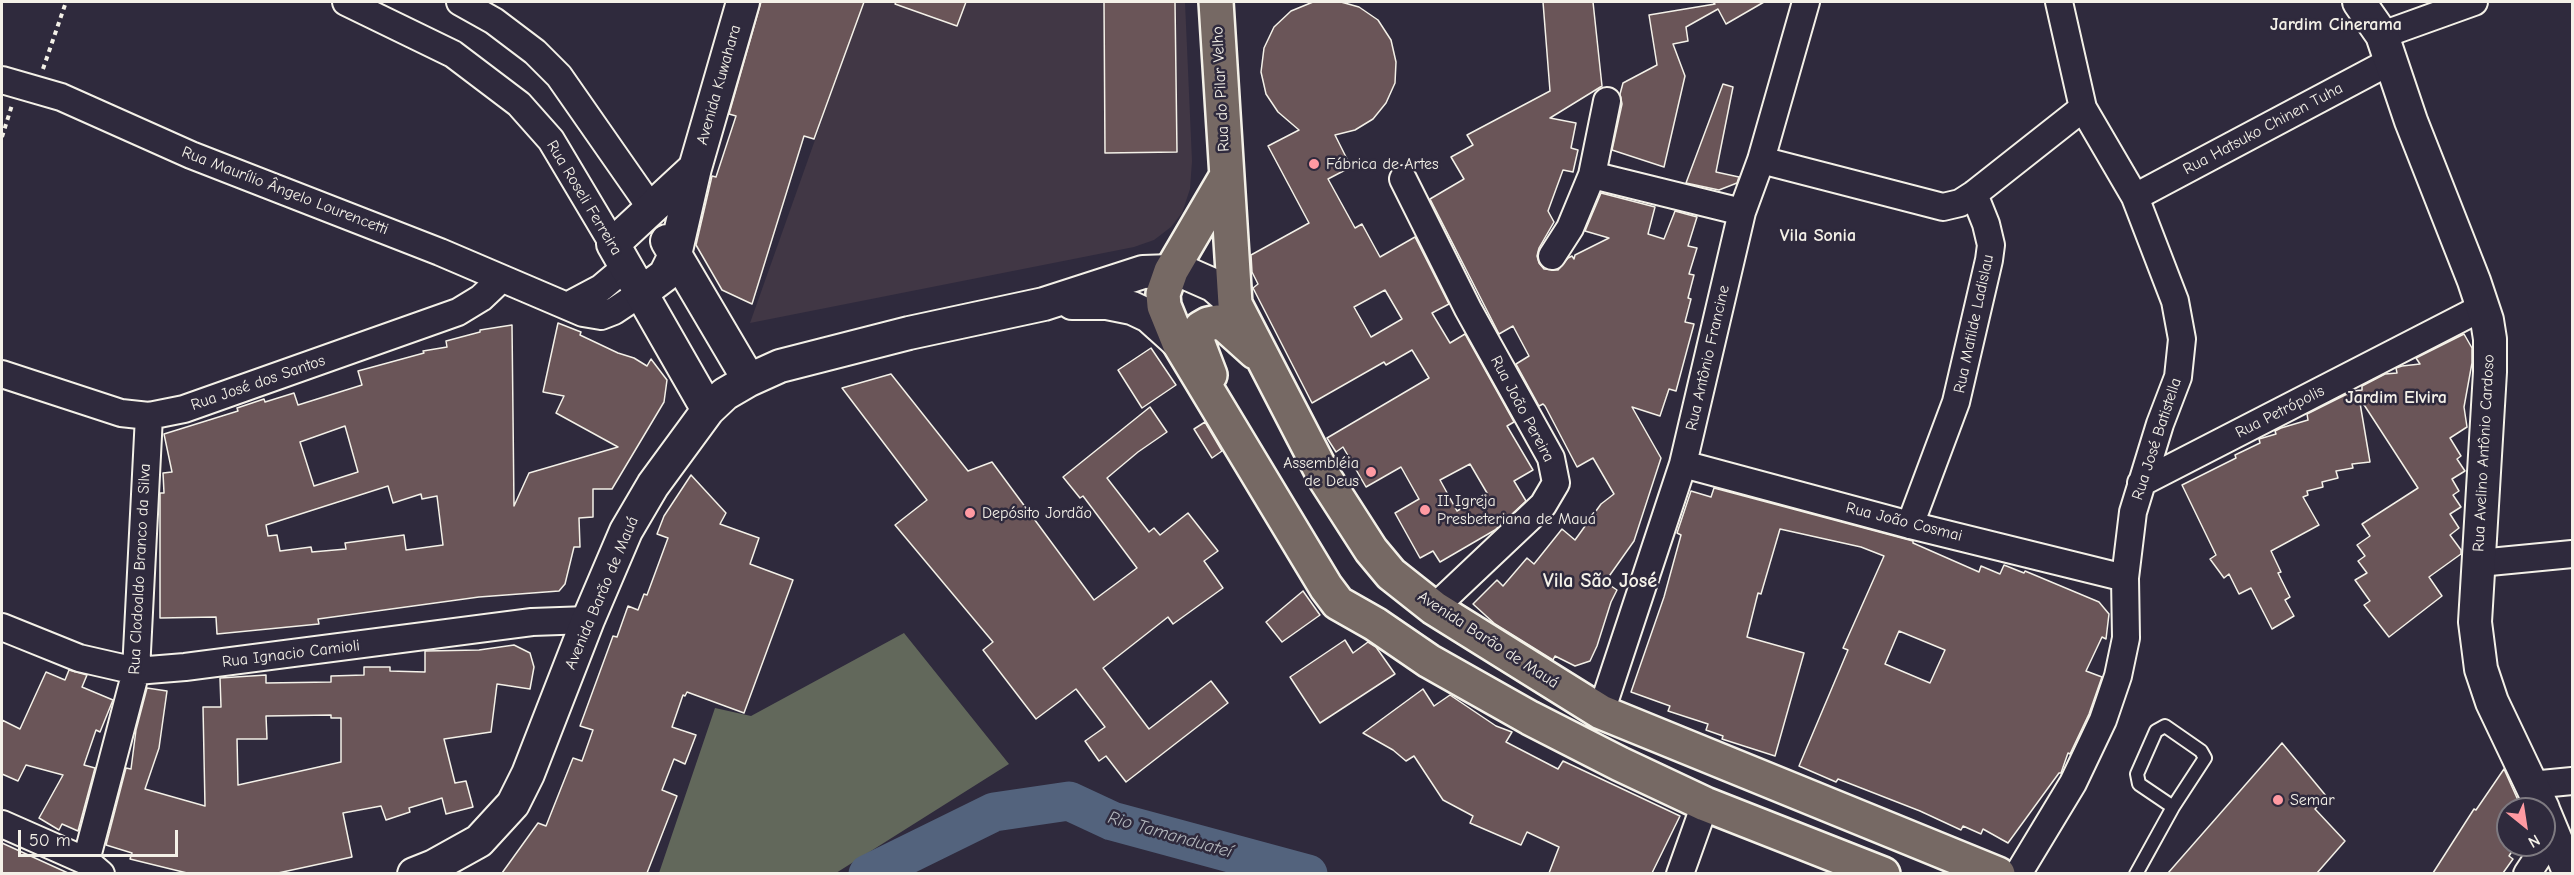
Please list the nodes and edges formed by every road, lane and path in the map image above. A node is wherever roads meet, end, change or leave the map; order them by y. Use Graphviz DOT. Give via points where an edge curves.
graph roads {
  1 [pos="66,2"];
  2 [pos="346,2"];
  3 [pos="460,2"];
  4 [pos="743,2"];
  5 [pos="1216,2"];
  6 [pos="1806,2"];
  7 [pos="2059,2"];
  8 [pos="2359,2"];
  9 [pos="2474,2"];
  10 [pos="2387,48"];
  11 [pos="18,84"];
  12 [pos="1607,101"];
  13 [pos="2083,108"];
  14 [pos="2,137"];
  15 [pos="1761,160"];
  16 [pos="695,168"];
  17 [pos="1592,175"];
  18 [pos="1226,177"];
  19 [pos="1403,179"];
  20 [pos="1974,194"];
  21 [pos="2135,197"];
  22 [pos="651,208"];
  23 [pos="1742,212"];
  24 [pos="675,255"];
  25 [pos="1552,256"];
  26 [pos="626,268"];
  27 [pos="1171,271"];
  28 [pos="501,279"];
  29 [pos="1044,304"];
  30 [pos="1235,304"];
  31 [pos="2483,307"];
  32 [pos="1179,343"];
  33 [pos="1267,363"];
  34 [pos="2,374"];
  35 [pos="749,380"];
  36 [pos="1207,389"];
  37 [pos="708,410"];
  38 [pos="149,416"];
  39 [pos="1683,464"];
  40 [pos="2141,483"];
  41 [pos="1910,525"];
  42 [pos="2572,554"];
  43 [pos="2479,563"];
  44 [pos="2125,578"];
  45 [pos="1434,608"];
  46 [pos="588,620"];
  47 [pos="2,627"];
  48 [pos="136,671"];
  49 [pos="1601,712"];
  50 [pos="2572,781"];
  51 [pos="2537,797"];
  52 [pos="2556,797"];
  53 [pos="1705,804"];
  54 [pos="2173,807"];
  55 [pos="2,824"];
  56 [pos="1898,832"];
  57 [pos="2556,840"];
  58 [pos="2532,857"];
  59 [pos="94,867"];
  60 [pos="414,873"];
  61 [pos="1680,873"];
  62 [pos="1884,873"];
  63 [pos="1998,873"];
  64 [pos="2018,873"];
  65 [pos="2136,873"];
  66 [pos="2528,873"];
  67 [pos="2570,873"];
  1 -- 11 [label="path"];
  2 -- 26 [label="street, Rua Roseli Ferreira" via="453,54 519,104 551,140"];
  3 -- 22 [label="street" via="494,21 535,52 558,76"];
  4 -- 16 [label="street, Avenida Kuwahara"];
  5 -- 18 [label="main road, Rua do Pilar Velho"];
  6 -- 15 [label="street, Rua Antônio Francine"];
  7 -- 13 [label="street, Rua José Batistella"];
  8 -- 10 [label="street, Rua Avelino Antônio Cardoso"];
  9 -- 10 [label="street, Rua Hatsuko Chinen Tuha"];
  10 -- 21 [label="street, Rua Hatsuko Chinen Tuha"];
  10 -- 31 [label="street, Rua Avelino Antônio Cardoso"];
  11 -- 14 [label="path"];
  11 -- 28 [label="street, Rua Maurílio Ângelo Lourencetti" via="61,97 191,155"];
  12 -- 17 [label="street"];
  13 -- 20 [label="street"];
  13 -- 21 [label="street, Rua José Batistella"];
  15 -- 20 [label="street" via="1943,207"];
  15 -- 23 [label="street, Rua Antônio Francine"];
  16 -- 22 [label="street, Avenida Kuwahara"];
  16 -- 24 [label="street, Avenida Kuwahara"];
  17 -- 23 [label="street"];
  17 -- 25 [label="street" via="1570,228"];
  18 -- 27 [label="main road"];
  18 -- 30 [label="main road, Rua do Pilar Velho"];
  19 -- 45 [label="street, Rua João Pereira" via="1468,309 1551,458 1556,483 1543,505"];
  20 -- 41 [label="street, Rua Matilde Ladislau" via="1991,244 1989,260 1956,402"];
  21 -- 40 [label="street, Rua José Batistella" via="2175,301 2182,339 2178,377"];
  22 -- 24 [label="street"];
  22 -- 26 [label="street, Avenida Kuwahara"];
  23 -- 39 [label="street, Rua Antônio Francine"];
  24 -- 26 [label="street, Avenida Kuwahara" via="665,274"];
  24 -- 35 [label="street"];
  26 -- 28 [label="street, Rua Maurílio Ângelo Lourencetti" via="614,311 601,316"];
  26 -- 37 [label="street, Rua Roseli Ferreira"];
  27 -- 29 [label="street, Avenida Barão de Mauá" via="1143,272"];
  27 -- 30 [label="street, Avenida Barão de Mauá" via="1213,285"];
  27 -- 32 [label="main road" via="1163,294 1164,306"];
  28 -- 38 [label="street, Rua José dos Santos" via="458,312 184,409"];
  29 -- 32 [label="street, Avenida Barão de Mauá" via="1107,303 1132,308 1149,316"];
  29 -- 35 [label="street, Avenida Barão de Mauá" via="780,366"];
  30 -- 33 [label="main road, Avenida Barão de Mauá"];
  31 -- 40 [label="street, Rua Petrópolis"];
  31 -- 43 [label="street, Rua Avelino Antônio Cardoso" via="2490,339 2490,372"];
  32 -- 36 [label="main road, Avenida Barão de Mauá"];
  33 -- 36 [label="main road" via="1225,325 1208,324 1201,328 1197,341 1210,375"];
  33 -- 45 [label="main road, Avenida Barão de Mauá" via="1326,480 1371,550 1391,574"];
  34 -- 38 [label="street, Rua José dos Santos" via="121,413"];
  35 -- 37 [label="street, Avenida Barão de Mauá"];
  36 -- 53 [label="main road, Avenida Barão de Mauá" via="1338,603 1530,718"];
  37 -- 46 [label="street, Avenida Barão de Mauá" via="644,498"];
  38 -- 48 [label="street, Rua Clodoaldo Branco da Silva"];
  39 -- 41 [label="street, Rua João Cosmai"];
  39 -- 49 [label="street, Rua Antônio Francine"];
  40 -- 44 [label="street, Rua José Batistella" via="2133,512"];
  41 -- 44 [label="street, Rua João Cosmai"];
  42 -- 43 [label="street"];
  43 -- 51 [label="street, Rua Avelino Antônio Cardoso" via="2475,622 2481,669 2507,737"];
  44 -- 64 [label="street, Rua José Batistella" via="2126,638 2103,720 2073,783"];
  45 -- 49 [label="main road, Avenida Barão de Mauá"];
  46 -- 48 [label="street, Rua Ignacio Camioli" via="532,622"];
  46 -- 60 [label="street, Avenida Barão de Mauá" via="513,804 479,841"];
  47 -- 48 [label="street, Rua Ignacio Camioli" via="80,658"];
  48 -- 59 [label="street, Rua Clodoaldo Branco da Silva"];
  49 -- 56 [label="main road, Avenida Barão de Mauá"];
  50 -- 52 [label="street"];
  53 -- 61 [label="street"];
  53 -- 62 [label="main road, Avenida Barão de Mauá"];
  54 -- 54 [label="lane" via="2139,784 2137,774 2156,730 2165,726 2205,758"];
  54 -- 65 [label="lane"];
  55 -- 59 [label="street"];
  56 -- 62 [label="main road" via="1901,858 1898,865"];
  56 -- 63 [label="main road, Avenida Barão de Mauá"];
  57 -- 67 [label="street, Rua Avelino Antônio Cardoso"];
  58 -- 66 [label="street"];
}
